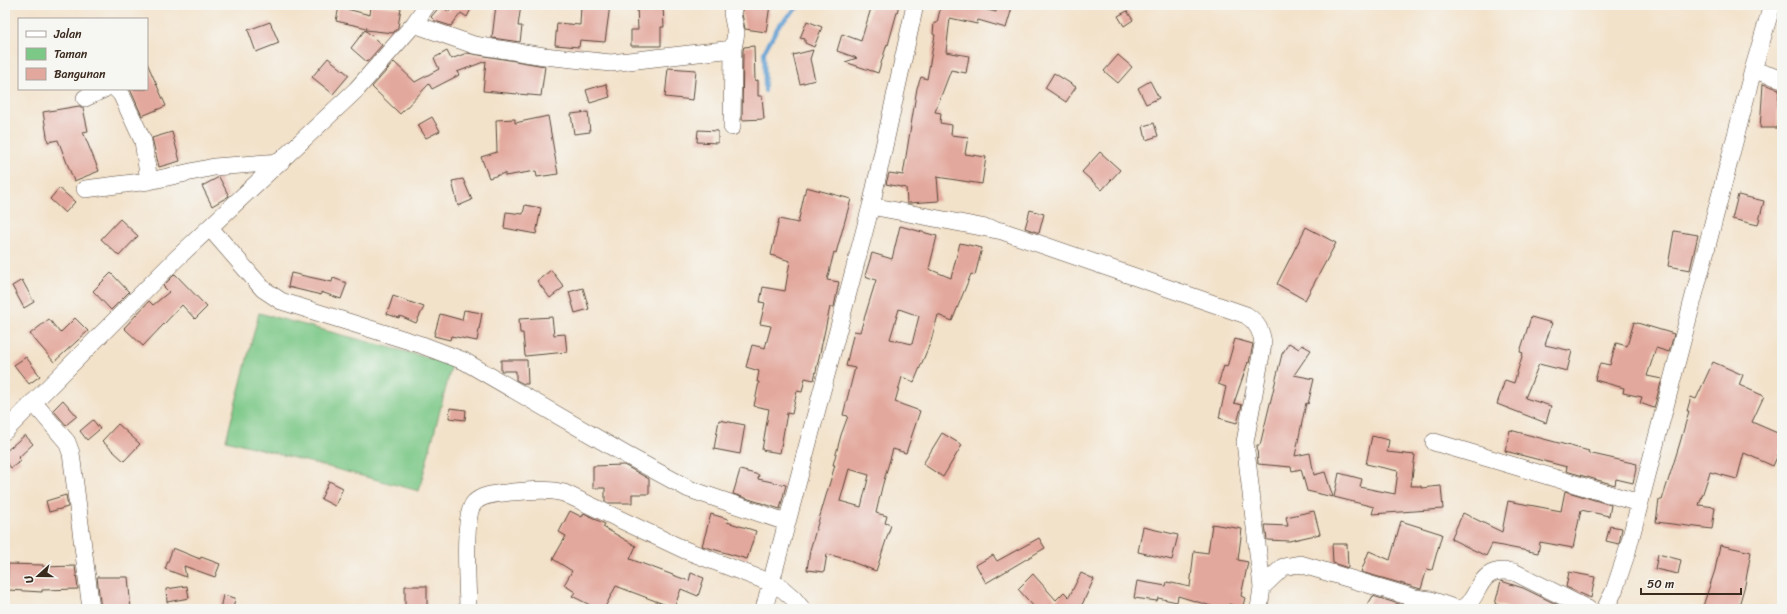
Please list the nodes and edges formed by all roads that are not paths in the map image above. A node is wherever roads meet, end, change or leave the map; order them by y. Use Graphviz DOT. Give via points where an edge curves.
graph roads {
  1 [pos="426,5"];
  2 [pos="734,5"];
  3 [pos="915,5"];
  4 [pos="1772,5"];
  5 [pos="414,24"];
  6 [pos="733,49"];
  7 [pos="1753,70"];
  8 [pos="1782,79"];
  9 [pos="102,90"];
  10 [pos="117,90"];
  11 [pos="85,98"];
  12 [pos="732,128"];
  13 [pos="281,162"];
  14 [pos="149,181"];
  15 [pos="85,189"];
  16 [pos="871,206"];
  17 [pos="210,228"];
  18 [pos="33,402"];
  19 [pos="5,431"];
  20 [pos="1434,442"];
  21 [pos="1639,503"];
  22 [pos="786,522"];
  23 [pos="771,584"];
  24 [pos="1262,587"];
  25 [pos="91,609"];
  26 [pos="468,609"];
  27 [pos="764,609"];
  28 [pos="802,609"];
  29 [pos="1259,609"];
  30 [pos="1457,609"];
  31 [pos="1460,609"];
  32 [pos="1588,609"];
  33 [pos="1605,609"];
  1 -- 5 [label="street"];
  2 -- 6 [label="street" via="732,13 736,33"];
  3 -- 16 [label="street"];
  4 -- 7 [label="street"];
  5 -- 6 [label="street" via="474,45 611,63"];
  5 -- 13 [label="street" via="356,90"];
  6 -- 12 [label="street"];
  7 -- 8 [label="street"];
  7 -- 21 [label="street"];
  9 -- 11 [label="street"];
  10 -- 14 [label="street" via="143,141"];
  13 -- 14 [label="street" via="214,167"];
  13 -- 17 [label="street"];
  14 -- 15 [label="street"];
  16 -- 22 [label="street"];
  16 -- 24 [label="street" via="1002,231 1252,319 1262,335 1262,344 1244,442"];
  17 -- 18 [label="street"];
  17 -- 22 [label="street" via="262,289 281,301 422,345 464,361 689,489"];
  18 -- 19 [label="street"];
  18 -- 25 [label="street" via="67,442 71,453"];
  20 -- 21 [label="street"];
  21 -- 33 [label="street" via="1627,552"];
  22 -- 23 [label="street"];
  23 -- 26 [label="street" via="685,550 564,493 542,489 486,496 474,503 467,530"];
  23 -- 27 [label="street"];
  23 -- 28 [label="street" via="779,586"];
  24 -- 29 [label="street"];
  24 -- 30 [label="street" via="1283,566 1300,564"];
  31 -- 32 [label="street" via="1466,606 1484,579 1489,575 1506,571 1514,572"];
}
